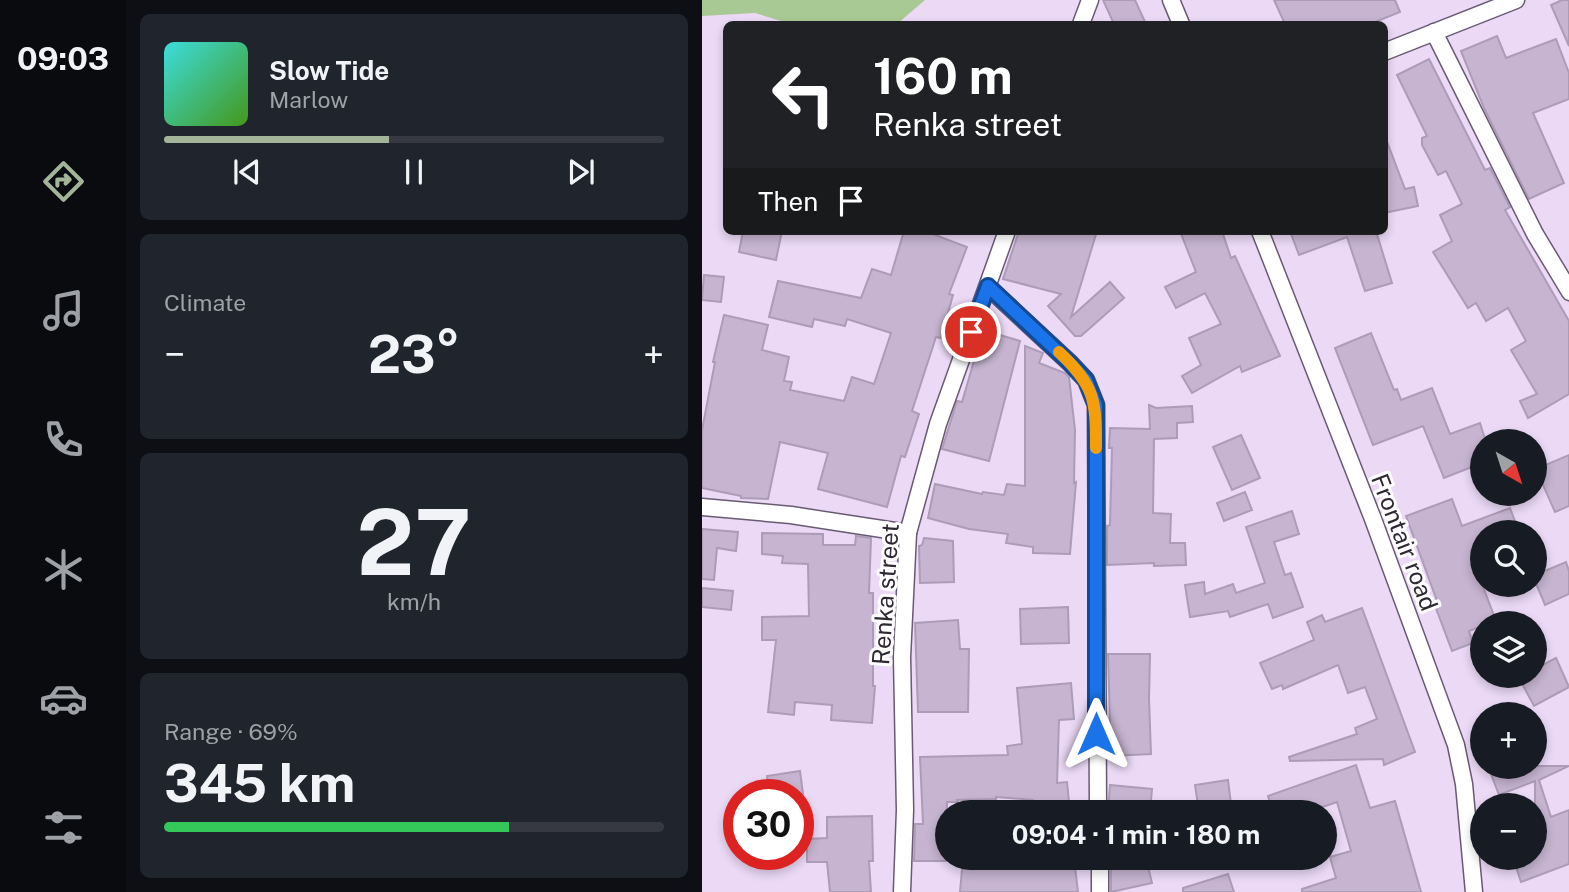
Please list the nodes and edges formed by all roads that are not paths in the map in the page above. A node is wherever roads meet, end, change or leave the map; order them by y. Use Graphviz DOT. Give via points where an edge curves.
graph roads {
  1 [pos="1090,0"];
  2 [pos="1172,0"];
  3 [pos="1516,0"];
  4 [pos="1082,21"];
  5 [pos="1180,21"];
  6 [pos="1434,32"];
  7 [pos="1388,50"];
  8 [pos="1006,235"];
  9 [pos="1262,235"];
  10 [pos="988,286"];
  11 [pos="1569,292"];
  12 [pos="702,507"];
  13 [pos="908,533"];
  14 [pos="1098,800"];
  15 [pos="1100,870"];
  16 [pos="1474,885"];
  17 [pos="902,892"];
  18 [pos="1100,892"];
  19 [pos="1487,892"];
  1 -- 4 [label="street"];
  2 -- 5 [label="street"];
  3 -- 6 [label="street"];
  6 -- 7 [label="street"];
  6 -- 11 [label="street"];
  8 -- 10 [label="street, Renka street"];
  9 -- 16 [label="street, Frontair road" via="1456,745"];
  10 -- 13 [label="street, Renka street" via="938,424"];
  10 -- 14 [label="street" via="1078,371 1096,405"];
  12 -- 13 [label="street"];
  13 -- 17 [label="street, Renka street" via="902,657"];
  15 -- 18 [label="street"];
  16 -- 19 [label="street"];
}
